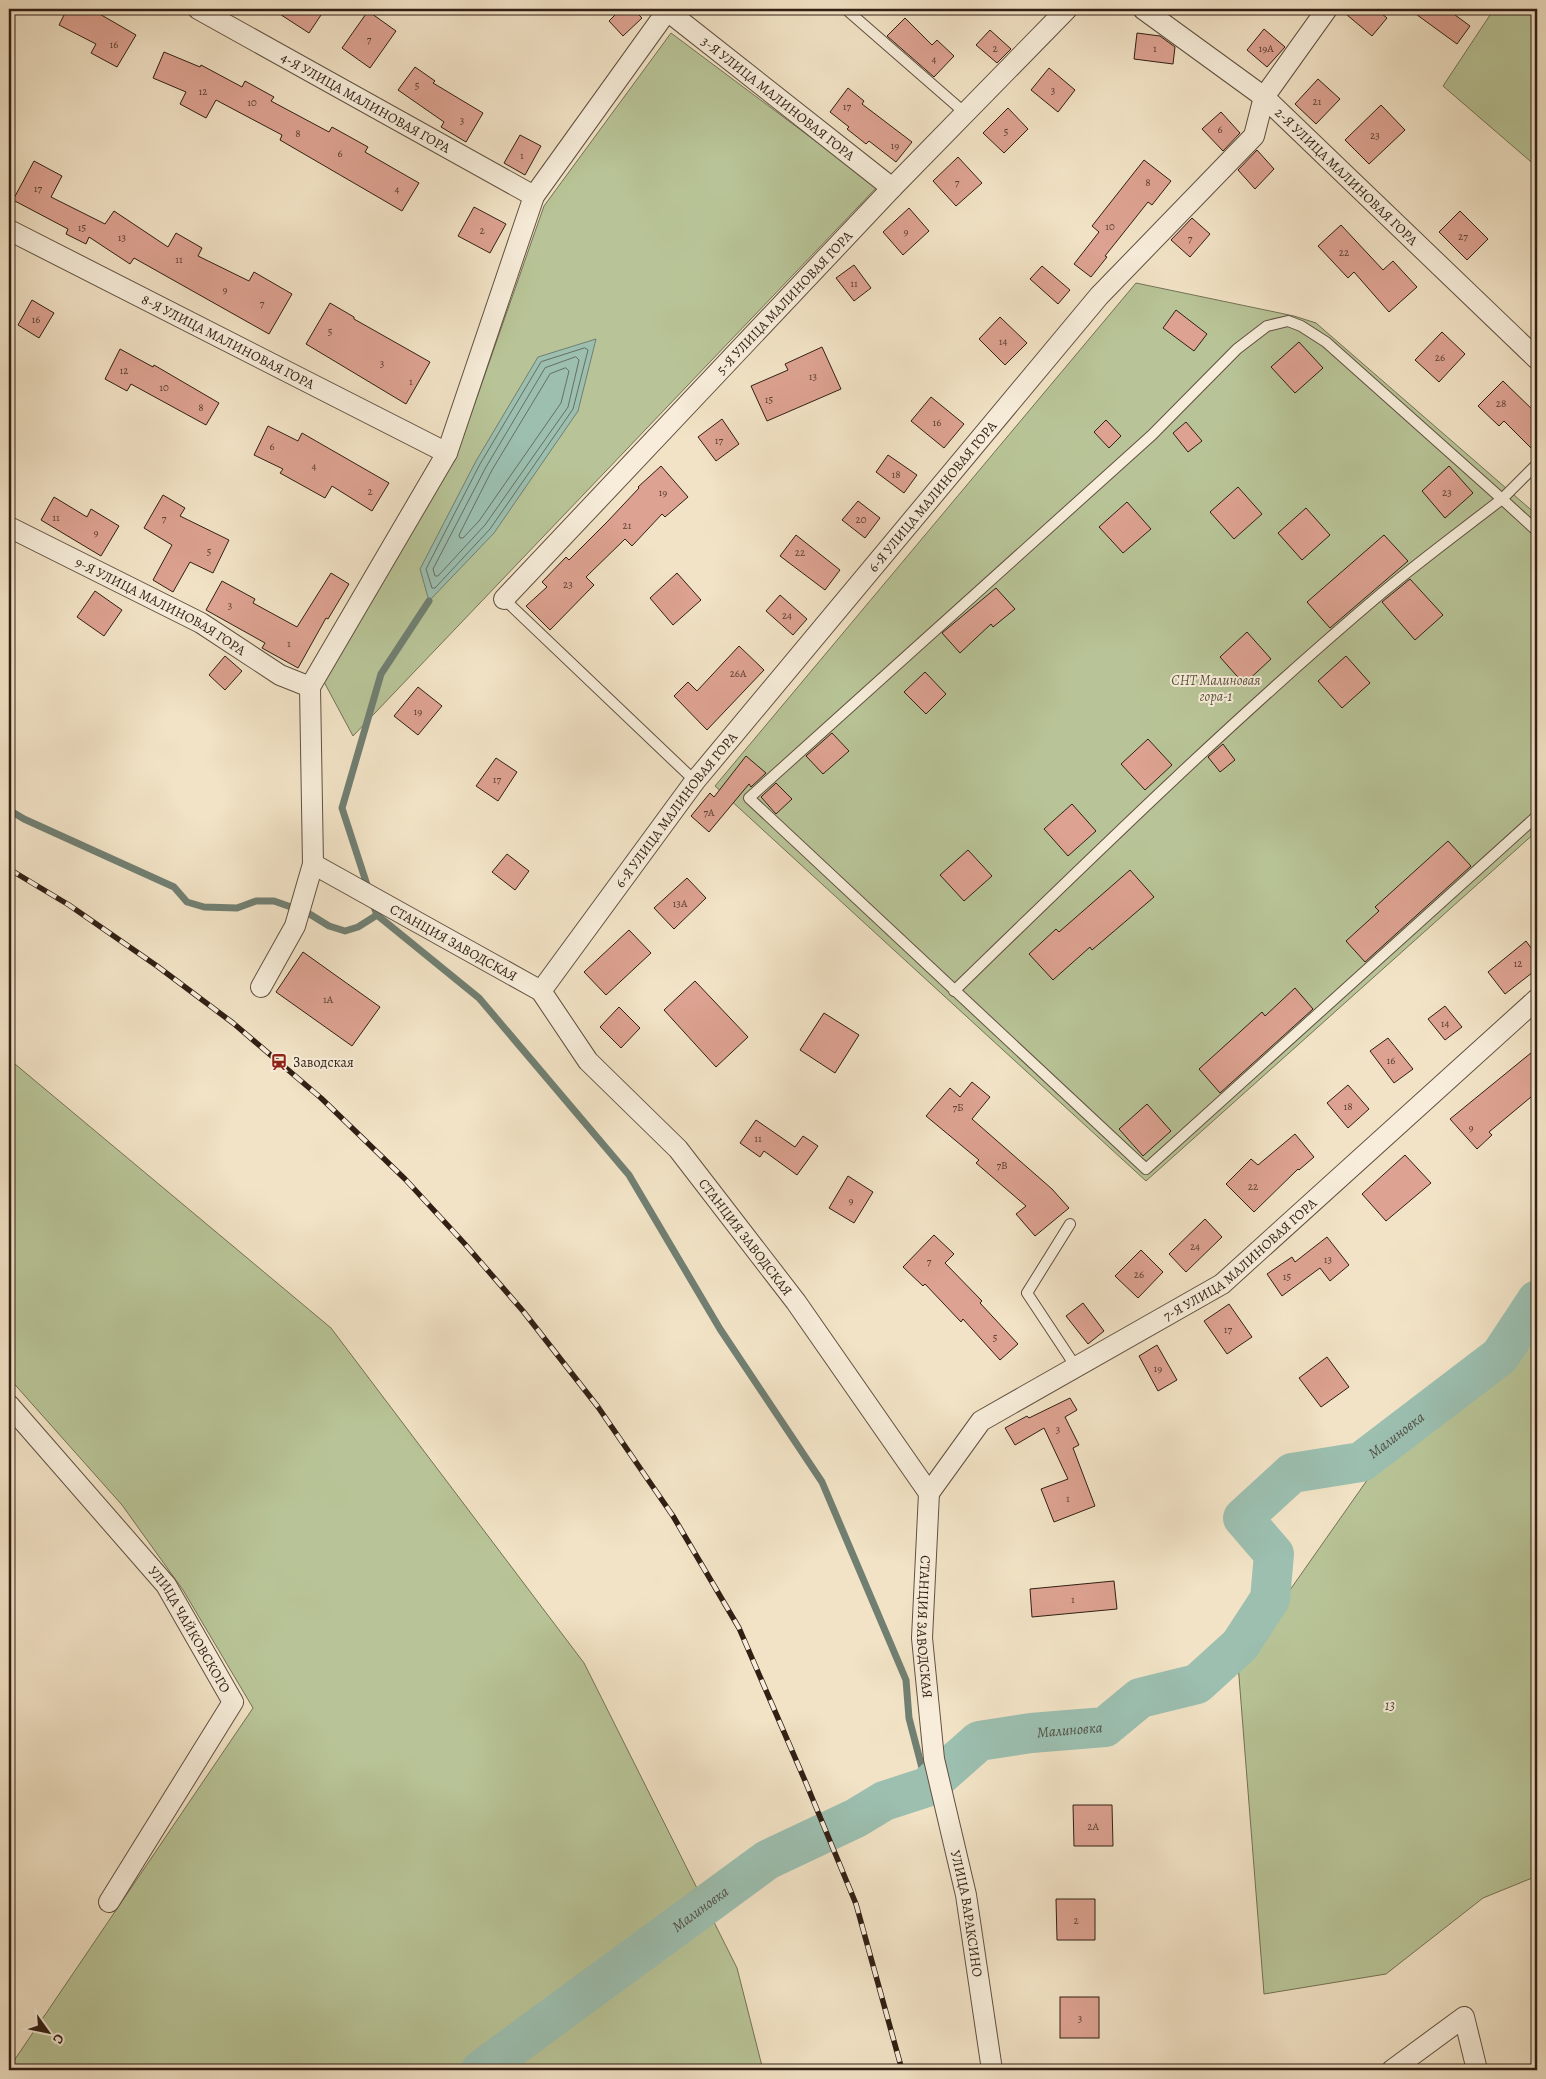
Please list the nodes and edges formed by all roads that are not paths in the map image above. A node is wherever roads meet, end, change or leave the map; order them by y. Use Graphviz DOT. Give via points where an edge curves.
graph roads {
  1 [pos="198,9"];
  2 [pos="1067,9"];
  3 [pos="1143,9"];
  4 [pos="1327,9"];
  5 [pos="666,10"];
  6 [pos="848,11"];
  7 [pos="1264,97"];
  8 [pos="965,113"];
  9 [pos="892,188"];
  10 [pos="534,196"];
  11 [pos="9,230"];
  12 [pos="1537,360"];
  13 [pos="447,453"];
  14 [pos="1537,464"];
  15 [pos="1502,499"];
  16 [pos="9,527"];
  17 [pos="1537,531"];
  18 [pos="504,599"];
  19 [pos="310,687"];
  20 [pos="695,782"];
  21 [pos="1537,816"];
  22 [pos="313,864"];
  23 [pos="261,987"];
  24 [pos="540,991"];
  25 [pos="954,991"];
  26 [pos="1537,999"];
  27 [pos="1070,1224"];
  28 [pos="1076,1367"];
  29 [pos="9,1405"];
  30 [pos="930,1494"];
  31 [pos="934,1759"];
  32 [pos="109,1902"];
  33 [pos="992,2070"];
  34 [pos="1392,2070"];
  35 [pos="1477,2070"];
  1 -- 10 [label="street, 4-Я УЛИЦА МАЛИНОВАЯ ГОРА"];
  2 -- 8 [label="street, 5-Я УЛИЦА МАЛИНОВАЯ ГОРА"];
  3 -- 7 [label="street, 2-Я УЛИЦА МАЛИНОВАЯ ГОРА"];
  4 -- 7 [label="street, 6-Я УЛИЦА МАЛИНОВАЯ ГОРА"];
  5 -- 9 [label="street, 3-Я УЛИЦА МАЛИНОВАЯ ГОРА"];
  5 -- 10 [label="street"];
  6 -- 8 [label="lane"];
  7 -- 12 [label="street, 2-Я УЛИЦА МАЛИНОВАЯ ГОРА"];
  7 -- 20 [label="street, 6-Я УЛИЦА МАЛИНОВАЯ ГОРА" via="1254,136 1099,296"];
  8 -- 9 [label="street, 5-Я УЛИЦА МАЛИНОВАЯ ГОРА"];
  9 -- 18 [label="street, 5-Я УЛИЦА МАЛИНОВАЯ ГОРА"];
  10 -- 13 [label="street"];
  11 -- 13 [label="street, 8-Я УЛИЦА МАЛИНОВАЯ ГОРА"];
  13 -- 19 [label="street"];
  14 -- 15 [label="lane"];
  15 -- 17 [label="lane"];
  15 -- 25 [label="lane" via="1385,591 1270,691 1106,843"];
  15 -- 25 [label="lane" via="1326,342 1301,326 1288,321 1267,326 1237,349 1152,435 749,798"];
  16 -- 19 [label="street, 9-Я УЛИЦА МАЛИНОВАЯ ГОРА" via="201,622 280,675"];
  18 -- 20 [label="lane"];
  19 -- 22 [label="street"];
  20 -- 24 [label="street, 6-Я УЛИЦА МАЛИНОВАЯ ГОРА"];
  21 -- 25 [label="lane" via="1146,1169"];
  22 -- 23 [label="street" via="295,926"];
  22 -- 24 [label="street, СТАНЦИЯ ЗАВОДСКАЯ"];
  24 -- 30 [label="street, СТАНЦИЯ ЗАВОДСКАЯ" via="588,1061 678,1149 791,1294"];
  26 -- 28 [label="street, 7-Я УЛИЦА МАЛИНОВАЯ ГОРА" via="1222,1284"];
  27 -- 28 [label="lane" via="1027,1293"];
  28 -- 30 [label="street, 7-Я УЛИЦА МАЛИНОВАЯ ГОРА" via="981,1422"];
  29 -- 32 [label="street, УЛИЦА ЧАЙКОВСКОГО" via="166,1586 233,1702"];
  30 -- 31 [label="street, СТАНЦИЯ ЗАВОДСКАЯ" via="922,1638"];
  31 -- 33 [label="street, УЛИЦА ВАРАКСИНО" via="966,1895"];
  34 -- 35 [label="street" via="1464,2017"];
}
